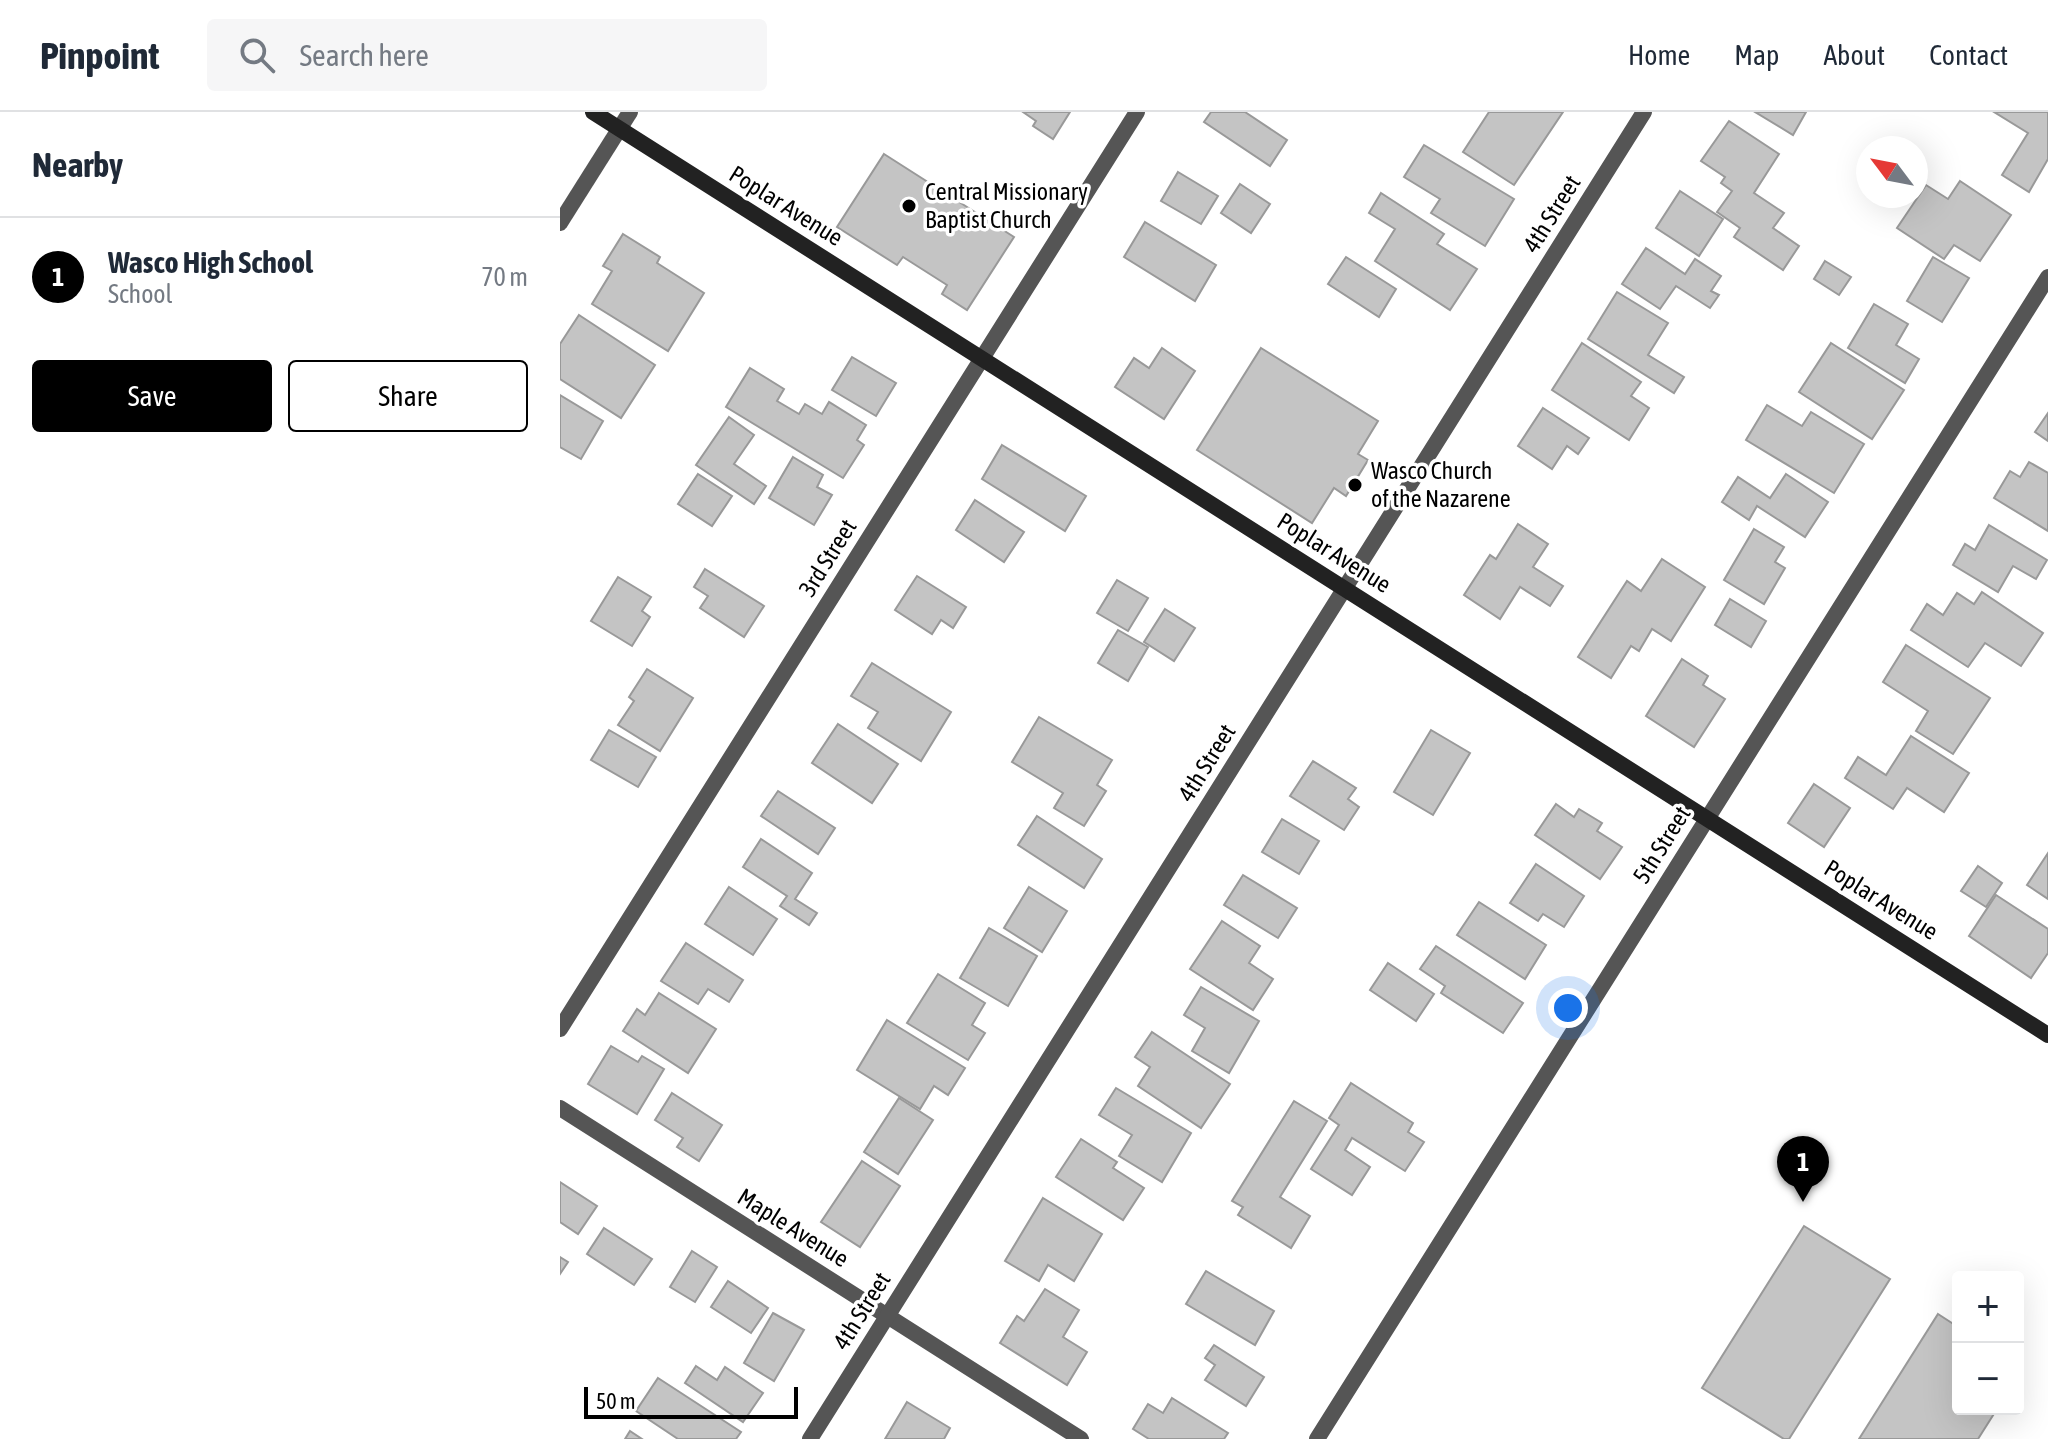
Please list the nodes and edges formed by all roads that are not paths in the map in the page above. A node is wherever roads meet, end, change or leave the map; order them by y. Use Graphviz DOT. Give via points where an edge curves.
graph roads {
  1 [pos="593,112"];
  2 [pos="630,112"];
  3 [pos="1137,112"];
  4 [pos="1644,112"];
  5 [pos="619,128"];
  6 [pos="560,223"];
  7 [pos="2048,277"];
  8 [pos="982,359"];
  9 [pos="1344,589"];
  10 [pos="1707,819"];
  11 [pos="560,1029"];
  12 [pos="2048,1035"];
  13 [pos="560,1108"];
  14 [pos="887,1316"];
  15 [pos="810,1439"];
  16 [pos="1081,1439"];
  17 [pos="1317,1439"];
  1 -- 5 [label="main road, Poplar Avenue"];
  2 -- 5 [label="street"];
  3 -- 8 [label="street, 3rd Street"];
  4 -- 9 [label="street, 4th Street"];
  5 -- 6 [label="street"];
  5 -- 8 [label="main road, Poplar Avenue"];
  7 -- 10 [label="street, 5th Street"];
  8 -- 9 [label="main road, Poplar Avenue"];
  8 -- 11 [label="street, 3rd Street"];
  9 -- 10 [label="main road, Poplar Avenue"];
  9 -- 14 [label="street, 4th Street"];
  10 -- 12 [label="main road, Poplar Avenue"];
  10 -- 17 [label="street, 5th Street"];
  13 -- 14 [label="street, Maple Avenue"];
  14 -- 15 [label="street, 4th Street"];
  14 -- 16 [label="street, Maple Avenue"];
}
